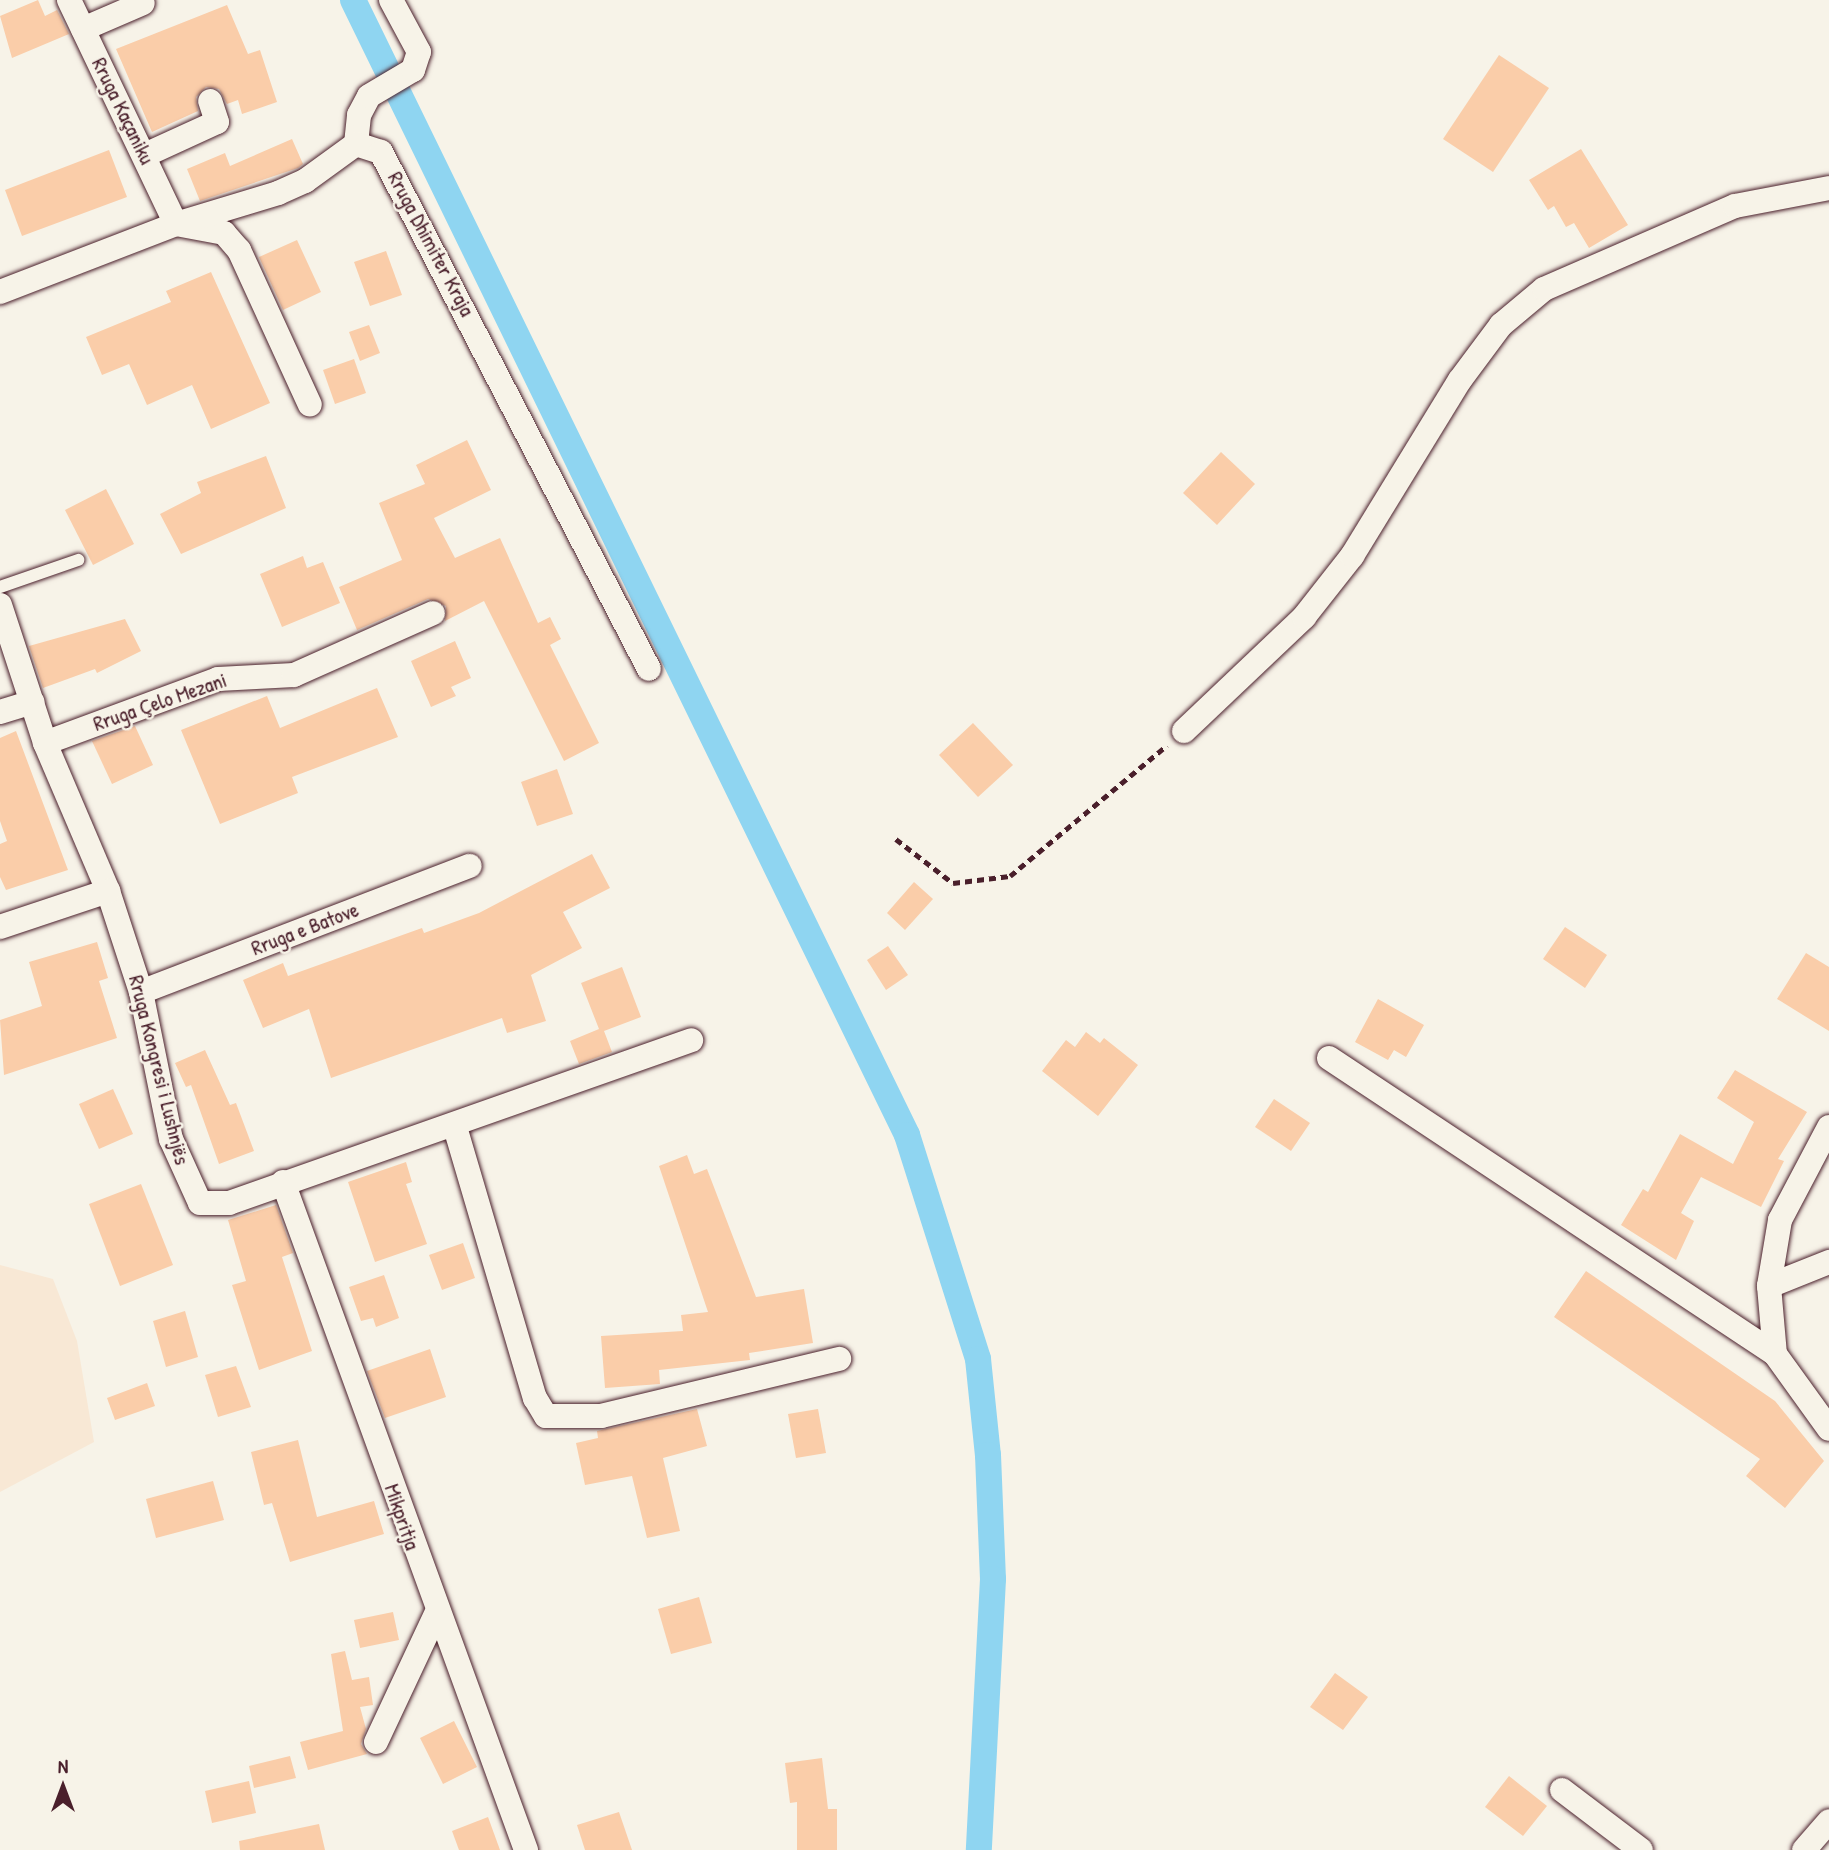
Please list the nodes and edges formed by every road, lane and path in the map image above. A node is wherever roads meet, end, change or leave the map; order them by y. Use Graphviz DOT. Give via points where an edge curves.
graph roads {
  1 [pos="69,0"];
  2 [pos="391,0"];
  3 [pos="143,3"];
  4 [pos="83,29"];
  5 [pos="210,101"];
  6 [pos="356,144"];
  7 [pos="145,155"];
  8 [pos="1829,188"];
  9 [pos="176,224"];
  10 [pos="0,292"];
  11 [pos="310,405"];
  12 [pos="78,560"];
  13 [pos="0,587"];
  14 [pos="0,605"];
  15 [pos="433,613"];
  16 [pos="649,669"];
  17 [pos="32,702"];
  18 [pos="0,712"];
  19 [pos="1184,732"];
  20 [pos="45,743"];
  21 [pos="896,839"];
  22 [pos="470,866"];
  23 [pos="108,891"];
  24 [pos="0,927"];
  25 [pos="141,992"];
  26 [pos="691,1040"];
  27 [pos="1329,1058"];
  28 [pos="455,1127"];
  29 [pos="1829,1127"];
  30 [pos="283,1182"];
  31 [pos="1829,1262"];
  32 [pos="1769,1286"];
  33 [pos="1775,1354"];
  34 [pos="839,1359"];
  35 [pos="1829,1429"];
  36 [pos="436,1614"];
  37 [pos="376,1742"];
  38 [pos="1562,1790"];
  39 [pos="1829,1821"];
  40 [pos="526,1850"];
  41 [pos="1641,1850"];
  42 [pos="1804,1850"];
  1 -- 4 [label="street, Rruga Kaçaniku"];
  2 -- 6 [label="street" via="419,52 413,70 369,96 359,115"];
  3 -- 4 [label="street"];
  4 -- 7 [label="street, Rruga Kaçaniku"];
  5 -- 7 [label="street" via="217,122"];
  6 -- 9 [label="street" via="305,181"];
  6 -- 16 [label="street, Rruga Dhimiter Kraja" via="382,152 400,181"];
  7 -- 9 [label="street, Rruga Kaçaniku"];
  8 -- 19 [label="street" via="1735,206 1544,289 1501,325 1460,380 1352,556 1304,617"];
  9 -- 10 [label="street"];
  9 -- 11 [label="street" via="224,233 239,250"];
  12 -- 13 [label="lane"];
  14 -- 17 [label="street, Rruga Kongresi i Lushnjës"];
  15 -- 20 [label="street, Rruga Çelo Mezani" via="294,674 218,679"];
  17 -- 18 [label="street"];
  17 -- 20 [label="street, Rruga Kongresi i Lushnjës"];
  19 -- 21 [label="path" via="1010,876 953,883"];
  20 -- 23 [label="street, Rruga Kongresi i Lushnjës"];
  22 -- 25 [label="street, Rruga e Batove"];
  23 -- 24 [label="street"];
  23 -- 25 [label="street, Rruga Kongresi i Lushnjës"];
  25 -- 30 [label="street, Rruga Kongresi i Lushnjës" via="172,1139 200,1203 215,1206"];
  26 -- 28 [label="street, Rruga Kongresi i Lushnjës"];
  27 -- 33 [label="street"];
  28 -- 30 [label="street, Rruga Kongresi i Lushnjës"];
  28 -- 34 [label="street" via="535,1398 546,1416 601,1416"];
  29 -- 32 [label="street" via="1780,1220"];
  30 -- 36 [label="street, Mikpritja"];
  31 -- 32 [label="street"];
  32 -- 33 [label="street"];
  33 -- 35 [label="street"];
  36 -- 37 [label="street"];
  36 -- 40 [label="street, Mikpritja"];
  38 -- 41 [label="street"];
  39 -- 42 [label="street"];
}
